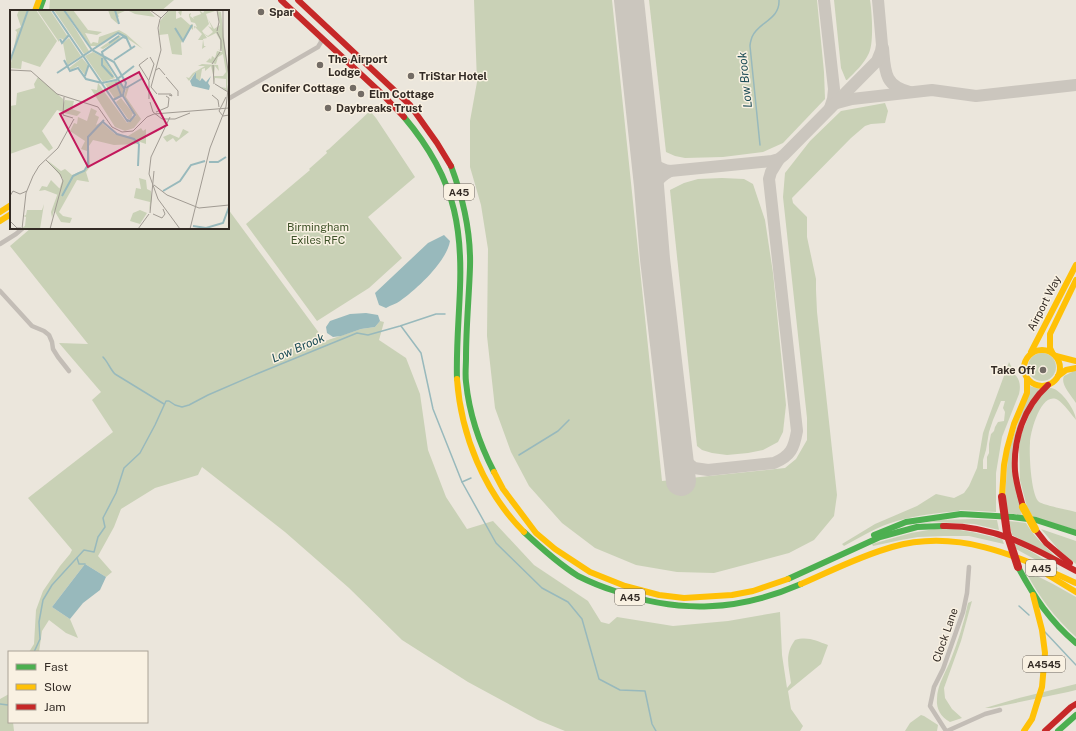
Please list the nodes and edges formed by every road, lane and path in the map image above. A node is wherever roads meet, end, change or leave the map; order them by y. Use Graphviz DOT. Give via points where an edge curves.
graph roads {
  1 [pos="38,0"];
  2 [pos="43,0"];
  3 [pos="281,0"];
  4 [pos="298,0"];
  5 [pos="34,10"];
  6 [pos="39,10"];
  7 [pos="321,37"];
  8 [pos="229,98"];
  9 [pos="10,206"];
  10 [pos="0,212"];
  11 [pos="10,215"];
  12 [pos="0,221"];
  13 [pos="22,229"];
  14 [pos="0,244"];
  15 [pos="1076,265"];
  16 [pos="1076,280"];
  17 [pos="0,291"];
  18 [pos="1031,352"];
  19 [pos="1054,354"];
  20 [pos="1076,361"];
  21 [pos="1076,368"];
  22 [pos="69,371"];
  23 [pos="1058,376"];
  24 [pos="1027,379"];
  25 [pos="1048,385"];
  26 [pos="1036,520"];
  27 [pos="1076,532"];
  28 [pos="1076,537"];
  29 [pos="1003,552"];
  30 [pos="834,558"];
  31 [pos="969,567"];
  32 [pos="1076,567"];
  33 [pos="1076,571"];
  34 [pos="1076,583"];
  35 [pos="1076,592"];
  36 [pos="1033,594"];
  37 [pos="1076,643"];
  38 [pos="1076,704"];
  39 [pos="930,706"];
  40 [pos="926,710"];
  41 [pos="1000,710"];
  42 [pos="1076,716"];
  43 [pos="946,731"];
  44 [pos="1024,731"];
  45 [pos="1045,731"];
  46 [pos="1058,731"];
  1 -- 5 [label="main road"];
  2 -- 6 [label="main road"];
  3 -- 7 [label="main road, A45"];
  4 -- 30 [label="main road, A45" via="410,105 451,167 463,204 469,236 466,382 476,431 503,489 536,533 590,572 625,586 659,595 684,598 753,591 782,582"];
  7 -- 8 [label="street" via="322,42 318,47"];
  7 -- 29 [label="main road, A45" via="400,113 422,141 442,174 450,194 459,237 461,270 456,348 457,382 467,437 486,481 503,507 526,535 555,560 583,578 637,599 677,606 715,606 770,596 876,551 903,544 954,541"];
  9 -- 10 [label="main road"];
  11 -- 12 [label="main road"];
  13 -- 14 [label="street"];
  15 -- 18 [label="main road, Airport Way"];
  16 -- 19 [label="main road, Airport Way" via="1050,334 1050,348"];
  17 -- 22 [label="street" via="32,326 49,335 53,349"];
  18 -- 19 [label="main road" via="1044,349"];
  18 -- 24 [label="main road" via="1023,368"];
  19 -- 20 [label="main road"];
  19 -- 23 [label="main road" via="1059,362"];
  21 -- 23 [label="main road" via="1063,371"];
  23 -- 25 [label="main road"];
  24 -- 25 [label="main road" via="1037,386"];
  24 -- 36 [label="main road, bridge" via="1027,393 1007,448 1002,497 1011,550"];
  25 -- 32 [label="main road, bridge" via="1032,402 1017,441 1015,471 1018,491 1035,529 1053,550"];
  26 -- 27 [label="main road"];
  26 -- 28 [label="main road"];
  26 -- 30 [label="main road" via="1013,516 961,514 906,522 879,532"];
  29 -- 34 [label="main road, A45"];
  29 -- 35 [label="main road"];
  30 -- 33 [label="main road, A45" via="880,538 917,527 951,526 1003,535 1038,550"];
  31 -- 39 [label="street, Clock Lane" via="963,612 934,687"];
  36 -- 37 [label="main road" via="1054,622"];
  36 -- 44 [label="main road, A4545" via="1045,652 1042,687 1032,719"];
  38 -- 45 [label="main road"];
  39 -- 40 [label="street"];
  39 -- 43 [label="street"];
  41 -- 43 [label="street"];
  42 -- 46 [label="main road"];
}
